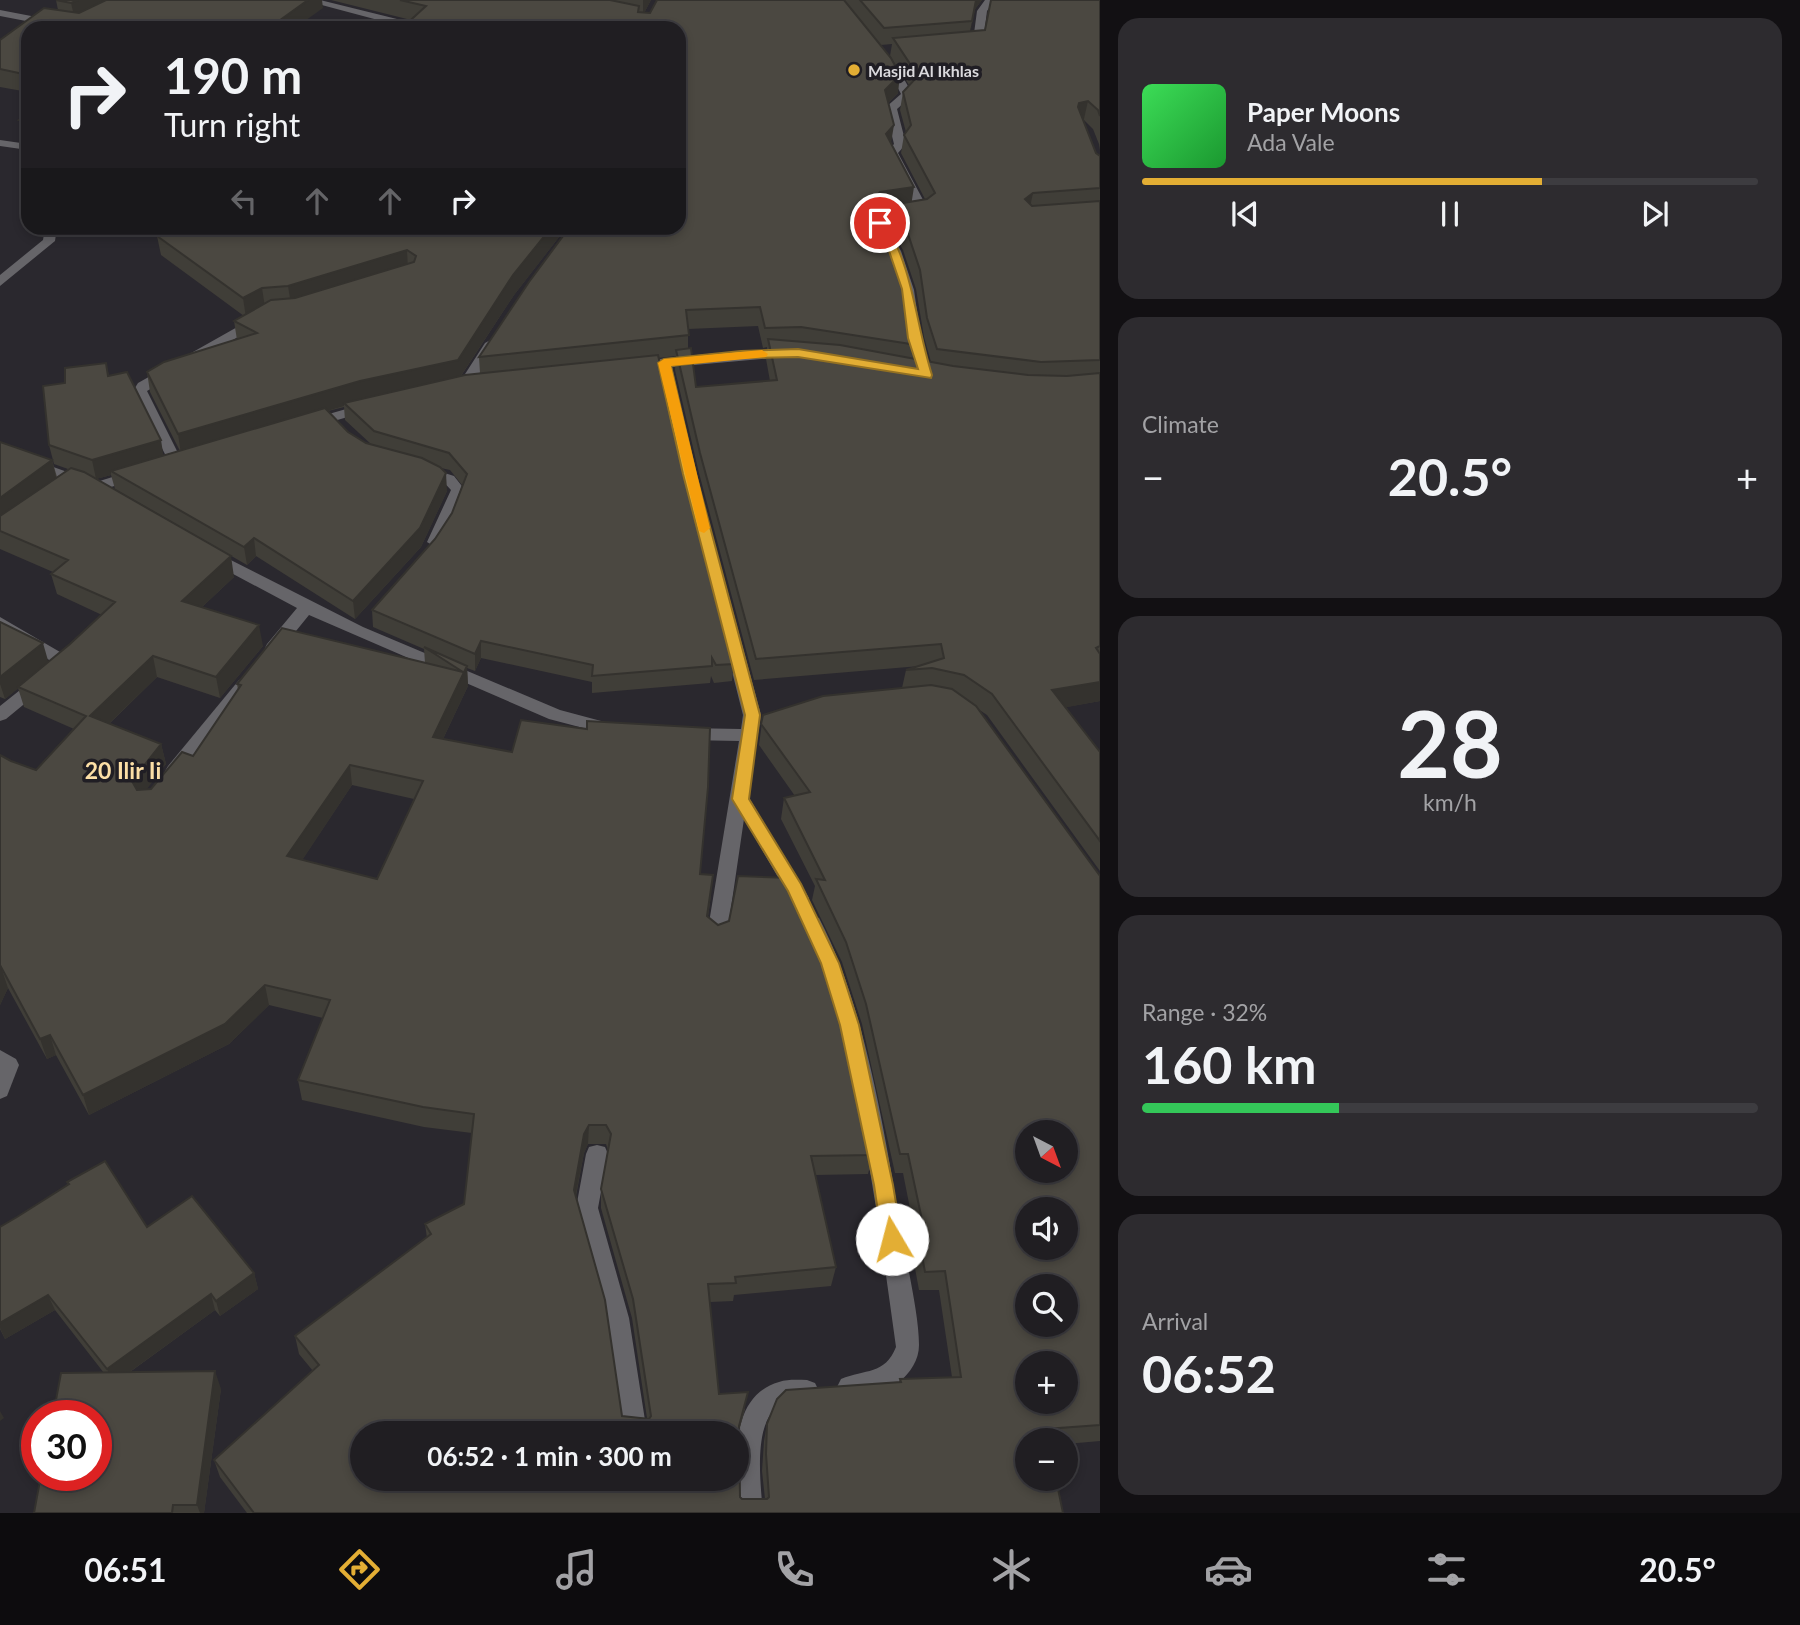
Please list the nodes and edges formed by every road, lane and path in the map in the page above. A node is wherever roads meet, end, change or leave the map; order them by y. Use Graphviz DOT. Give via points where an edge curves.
graph roads {
  1 [pos="308,0"];
  2 [pos="372,0"];
  3 [pos="990,0"];
  4 [pos="355,11"];
  5 [pos="0,13"];
  6 [pos="42,21"];
  7 [pos="393,21"];
  8 [pos="961,46"];
  9 [pos="877,51"];
  10 [pos="0,144"];
  11 [pos="21,146"];
  12 [pos="50,235"];
  13 [pos="0,282"];
  14 [pos="270,313"];
  15 [pos="500,331"];
  16 [pos="798,353"];
  17 [pos="664,363"];
  18 [pos="625,368"];
  19 [pos="926,375"];
  20 [pos="466,385"];
  21 [pos="379,404"];
  22 [pos="331,418"];
  23 [pos="305,425"];
  24 [pos="345,433"];
  25 [pos="0,452"];
  26 [pos="410,467"];
  27 [pos="95,487"];
  28 [pos="118,501"];
  29 [pos="201,550"];
  30 [pos="423,559"];
  31 [pos="307,607"];
  32 [pos="0,622"];
  33 [pos="0,715"];
  34 [pos="624,730"];
  35 [pos="673,734"];
  36 [pos="749,735"];
  37 [pos="164,783"];
  38 [pos="741,799"];
  39 [pos="718,934"];
  40 [pos="0,1059"];
  41 [pos="0,1090"];
  42 [pos="597,1154"];
  43 [pos="633,1421"];
  44 [pos="749,1434"];
  45 [pos="748,1491"];
  46 [pos="751,1513"];
  1 -- 4 [label="street"];
  2 -- 4 [label="street"];
  3 -- 8 [label="street" via="982,11 978,43"];
  4 -- 7 [label="street"];
  5 -- 6 [label="street"];
  9 -- 19 [label="street" via="907,95 891,108 900,144 892,153 923,211 878,221 908,289 914,338"];
  10 -- 11 [label="street"];
  12 -- 13 [label="street" via="49,241"];
  14 -- 27 [label="street" via="143,386 140,391 170,465"];
  15 -- 20 [label="street"];
  16 -- 17 [label="street"];
  17 -- 18 [label="street"];
  17 -- 36 [label="street" via="689,474 759,714"];
  21 -- 22 [label="street"];
  22 -- 23 [label="street"];
  22 -- 24 [label="street"];
  25 -- 27 [label="street" via="69,483"];
  26 -- 30 [label="street" via="446,476 458,490"];
  27 -- 28 [label="street"];
  29 -- 31 [label="street"];
  31 -- 34 [label="street" via="362,626 555,715"];
  31 -- 37 [label="street"];
  32 -- 33 [label="street" via="66,663"];
  35 -- 36 [label="street"];
  36 -- 38 [label="street"];
  38 -- 39 [label="street"];
  38 -- 44 [label="street" via="795,888 830,963 849,1025 884,1185 908,1347 902,1366 871,1385 776,1394 763,1404"];
  40 -- 41 [label="street" via="9,1065"];
  42 -- 43 [label="street" via="587,1208 618,1318"];
  45 -- 46 [label="street"];
}
